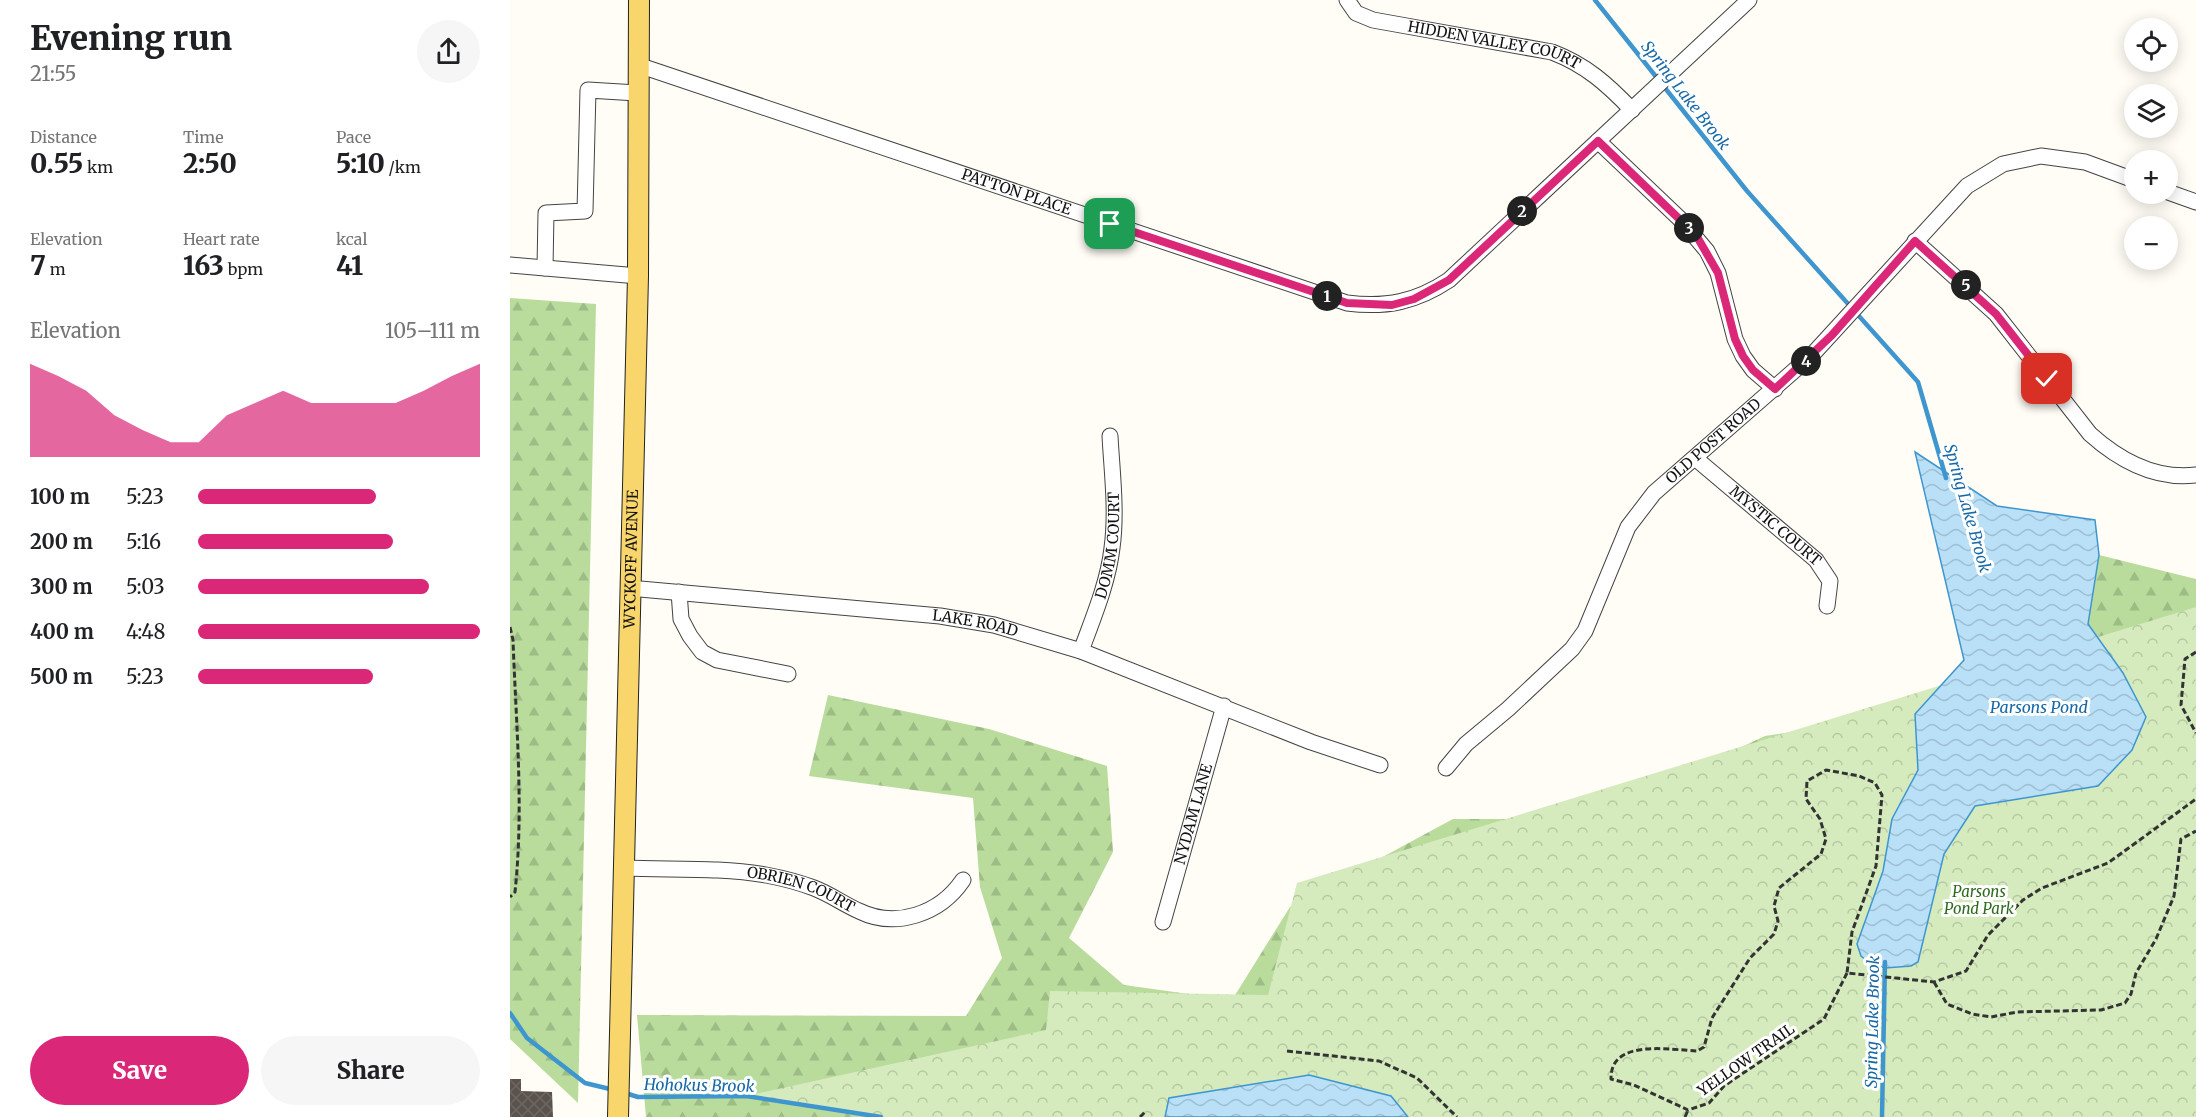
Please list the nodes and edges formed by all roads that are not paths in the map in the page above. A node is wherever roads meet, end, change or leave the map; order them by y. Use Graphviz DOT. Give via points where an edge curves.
graph roads {
  1 [pos="639,0"];
  2 [pos="1347,0"];
  3 [pos="1749,0"];
  4 [pos="638,65"];
  5 [pos="637,93"];
  6 [pos="1632,110"];
  7 [pos="1598,141"];
  8 [pos="2124,177"];
  9 [pos="2178,196"];
  10 [pos="2196,202"];
  11 [pos="1915,241"];
  12 [pos="510,265"];
  13 [pos="545,268"];
  14 [pos="638,276"];
  15 [pos="1775,389"];
  16 [pos="1110,436"];
  17 [pos="1695,458"];
  18 [pos="2196,475"];
  19 [pos="629,588"];
  20 [pos="679,592"];
  21 [pos="1827,606"];
  22 [pos="1082,651"];
  23 [pos="788,674"];
  24 [pos="1224,706"];
  25 [pos="1380,765"];
  26 [pos="1446,768"];
  27 [pos="624,868"];
  28 [pos="963,880"];
  29 [pos="1163,922"];
  30 [pos="618,1111"];
  1 -- 4 [label="main road, WYCKOFF AVENUE"];
  2 -- 6 [label="street, HIDDEN VALLEY COURT" via="1356,13 1373,20 1552,52 1600,78"];
  3 -- 6 [label="street, PATTON PLACE"];
  4 -- 5 [label="main road, WYCKOFF AVENUE"];
  4 -- 7 [label="street, PATTON PLACE" via="1347,303 1369,306 1414,299 1449,280"];
  5 -- 13 [label="street" via="588,90 585,211 546,213"];
  5 -- 14 [label="main road, WYCKOFF AVENUE"];
  6 -- 7 [label="street, PATTON PLACE"];
  7 -- 15 [label="street" via="1701,243 1718,273 1743,356"];
  8 -- 11 [label="street, OLD POST ROAD" via="2064,157 2022,159 1994,169 1967,186"];
  9 -- 10 [label="street"];
  11 -- 15 [label="street, OLD POST ROAD" via="1838,329"];
  11 -- 18 [label="street" via="1996,314 2090,434 2107,449 2144,469"];
  12 -- 13 [label="street"];
  13 -- 14 [label="street"];
  14 -- 19 [label="main road, WYCKOFF AVENUE"];
  15 -- 17 [label="street, OLD POST ROAD"];
  16 -- 22 [label="street, DOMM COURT" via="1112,550"];
  17 -- 21 [label="street, MYSTIC COURT" via="1816,560 1830,581"];
  17 -- 26 [label="street, OLD POST ROAD" via="1639,510 1595,612 1572,649 1466,744"];
  19 -- 20 [label="street, LAKE ROAD"];
  19 -- 27 [label="main road, WYCKOFF AVENUE"];
  20 -- 22 [label="street, LAKE ROAD" via="940,616 994,625"];
  20 -- 23 [label="street" via="681,619 702,652 717,660"];
  22 -- 24 [label="street, LAKE ROAD"];
  24 -- 25 [label="street, LAKE ROAD"];
  24 -- 29 [label="street, NYDAM LANE"];
  27 -- 28 [label="street, OBRIEN COURT" via="755,873 815,889 859,912 893,919 929,911 945,901"];
  27 -- 30 [label="main road, WYCKOFF AVENUE"];
}
